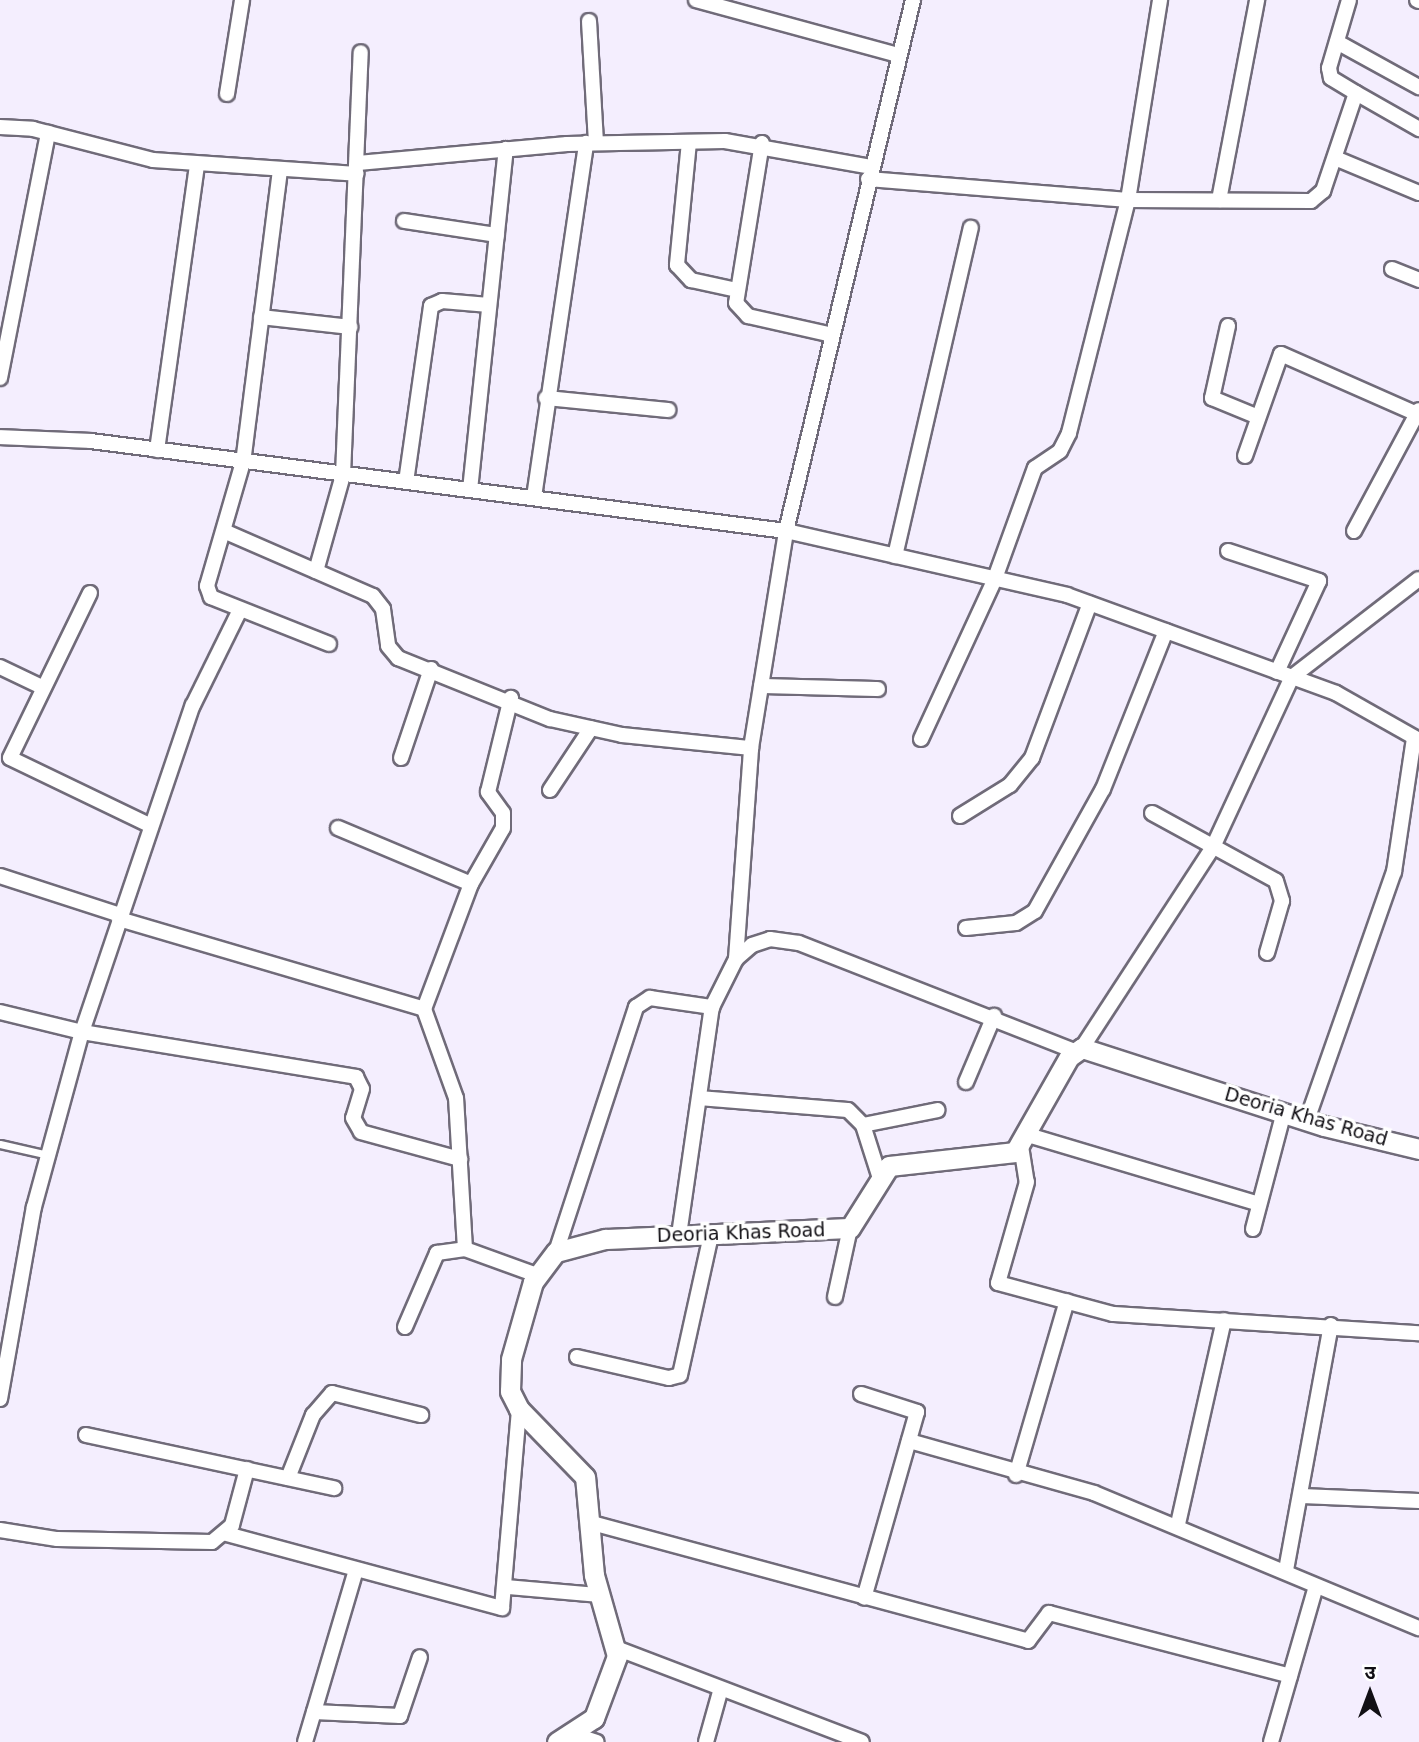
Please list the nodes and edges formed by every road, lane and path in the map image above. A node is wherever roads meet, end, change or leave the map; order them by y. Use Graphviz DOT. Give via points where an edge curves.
graph roads {
  1 [pos="242,0"];
  2 [pos="696,0"];
  3 [pos="913,0"];
  4 [pos="1160,0"];
  5 [pos="1257,0"];
  6 [pos="1349,0"];
  7 [pos="589,21"];
  8 [pos="1337,42"];
  9 [pos="362,52"];
  10 [pos="899,55"];
  11 [pos="1419,87"];
  12 [pos="1356,93"];
  13 [pos="228,94"];
  14 [pos="0,127"];
  15 [pos="1419,129"];
  16 [pos="48,133"];
  17 [pos="689,142"];
  18 [pos="591,143"];
  19 [pos="762,144"];
  20 [pos="506,149"];
  21 [pos="1335,158"];
  22 [pos="197,164"];
  23 [pos="357,169"];
  24 [pos="279,170"];
  25 [pos="870,173"];
  26 [pos="1419,193"];
  27 [pos="1128,200"];
  28 [pos="1219,200"];
  29 [pos="404,221"];
  30 [pos="971,228"];
  31 [pos="497,234"];
  32 [pos="1392,269"];
  33 [pos="1418,275"];
  34 [pos="737,290"];
  35 [pos="489,305"];
  36 [pos="261,317"];
  37 [pos="1228,326"];
  38 [pos="350,327"];
  39 [pos="832,335"];
  40 [pos="0,378"];
  41 [pos="546,398"];
  42 [pos="668,411"];
  43 [pos="1418,412"];
  44 [pos="1258,417"];
  45 [pos="0,437"];
  46 [pos="157,450"];
  47 [pos="1245,456"];
  48 [pos="243,463"];
  49 [pos="343,475"];
  50 [pos="406,482"];
  51 [pos="470,490"];
  52 [pos="534,497"];
  53 [pos="786,531"];
  54 [pos="1354,531"];
  55 [pos="226,532"];
  56 [pos="1228,551"];
  57 [pos="895,556"];
  58 [pos="316,571"];
  59 [pos="1419,579"];
  60 [pos="994,581"];
  61 [pos="90,593"];
  62 [pos="1090,603"];
  63 [pos="240,610"];
  64 [pos="1166,631"];
  65 [pos="329,644"];
  66 [pos="0,667"];
  67 [pos="431,669"];
  68 [pos="1277,672"];
  69 [pos="1292,677"];
  70 [pos="761,686"];
  71 [pos="43,687"];
  72 [pos="878,689"];
  73 [pos="511,698"];
  74 [pos="591,728"];
  75 [pos="921,739"];
  76 [pos="1417,739"];
  77 [pos="751,748"];
  78 [pos="401,758"];
  79 [pos="550,790"];
  80 [pos="1152,813"];
  81 [pos="960,816"];
  82 [pos="149,825"];
  83 [pos="338,828"];
  84 [pos="1213,847"];
  85 [pos="0,876"];
  86 [pos="471,884"];
  87 [pos="119,917"];
  88 [pos="966,928"];
  89 [pos="1267,953"];
  90 [pos="736,959"];
  91 [pos="712,1007"];
  92 [pos="424,1009"];
  93 [pos="0,1012"];
  94 [pos="994,1016"];
  95 [pos="82,1032"];
  96 [pos="1078,1049"];
  97 [pos="966,1082"];
  98 [pos="699,1098"];
  99 [pos="938,1110"];
  100 [pos="1284,1112"];
  101 [pos="1307,1120"];
  102 [pos="863,1125"];
  103 [pos="1024,1140"];
  104 [pos="0,1144"];
  105 [pos="1419,1149"];
  106 [pos="48,1156"];
  107 [pos="460,1159"];
  108 [pos="879,1175"];
  109 [pos="1259,1204"];
  110 [pos="850,1228"];
  111 [pos="1253,1228"];
  112 [pos="678,1235"];
  113 [pos="711,1235"];
  114 [pos="466,1249"];
  115 [pos="556,1252"];
  116 [pos="537,1275"];
  117 [pos="835,1297"];
  118 [pos="1067,1301"];
  119 [pos="1224,1320"];
  120 [pos="1331,1325"];
  121 [pos="405,1326"];
  122 [pos="1419,1333"];
  123 [pos="577,1357"];
  124 [pos="861,1394"];
  125 [pos="0,1399"];
  126 [pos="519,1409"];
  127 [pos="421,1415"];
  128 [pos="86,1435"];
  129 [pos="909,1441"];
  130 [pos="247,1469"];
  131 [pos="1016,1475"];
  132 [pos="288,1478"];
  133 [pos="334,1488"];
  134 [pos="1302,1496"];
  135 [pos="1419,1501"];
  136 [pos="592,1523"];
  137 [pos="1178,1524"];
  138 [pos="0,1530"];
  139 [pos="227,1534"];
  140 [pos="356,1570"];
  141 [pos="1286,1570"];
  142 [pos="1316,1586"];
  143 [pos="507,1587"];
  144 [pos="599,1595"];
  145 [pos="864,1598"];
  146 [pos="1419,1628"];
  147 [pos="616,1648"];
  148 [pos="420,1657"];
  149 [pos="1290,1676"];
  150 [pos="720,1692"];
  151 [pos="314,1712"];
  152 [pos="563,1737"];
  153 [pos="305,1742"];
  154 [pos="597,1742"];
  155 [pos="706,1742"];
  156 [pos="862,1742"];
  157 [pos="1271,1742"];
  1 -- 13 [label="street"];
  2 -- 10 [label="street"];
  3 -- 10 [label="street"];
  4 -- 27 [label="street"];
  5 -- 28 [label="street"];
  6 -- 8 [label="street"];
  7 -- 18 [label="street"];
  8 -- 11 [label="street"];
  8 -- 12 [label="street" via="1329,73"];
  9 -- 23 [label="street"];
  10 -- 25 [label="street"];
  12 -- 15 [label="street"];
  12 -- 21 [label="street"];
  14 -- 16 [label="street"];
  16 -- 22 [label="street" via="153,160"];
  16 -- 40 [label="street"];
  17 -- 18 [label="street"];
  17 -- 19 [label="street"];
  17 -- 34 [label="street" via="677,265 691,280"];
  18 -- 20 [label="street"];
  18 -- 41 [label="street"];
  19 -- 25 [label="street"];
  19 -- 34 [label="street" via="748,254"];
  20 -- 23 [label="street"];
  20 -- 31 [label="street"];
  21 -- 26 [label="street"];
  21 -- 28 [label="street" via="1316,200"];
  22 -- 24 [label="street"];
  22 -- 46 [label="street"];
  23 -- 24 [label="street"];
  23 -- 38 [label="street"];
  24 -- 36 [label="street"];
  25 -- 27 [label="street"];
  25 -- 39 [label="street"];
  27 -- 28 [label="street"];
  27 -- 60 [label="street" via="1069,433 1060,451 1035,468"];
  29 -- 31 [label="street"];
  30 -- 57 [label="street"];
  31 -- 35 [label="street"];
  32 -- 33 [label="street"];
  34 -- 39 [label="street" via="736,303 748,316"];
  35 -- 50 [label="street" via="442,301 431,306"];
  35 -- 51 [label="street"];
  36 -- 38 [label="street"];
  36 -- 48 [label="street"];
  37 -- 44 [label="street" via="1212,398"];
  38 -- 49 [label="street"];
  39 -- 53 [label="street"];
  41 -- 42 [label="street"];
  41 -- 52 [label="street"];
  43 -- 44 [label="street" via="1284,353"];
  43 -- 54 [label="street"];
  44 -- 47 [label="street"];
  45 -- 46 [label="street"];
  46 -- 48 [label="street"];
  48 -- 49 [label="street"];
  48 -- 55 [label="street"];
  49 -- 50 [label="street"];
  49 -- 58 [label="street"];
  50 -- 51 [label="street"];
  51 -- 52 [label="street"];
  52 -- 53 [label="street"];
  53 -- 57 [label="street"];
  53 -- 70 [label="street"];
  55 -- 58 [label="street"];
  55 -- 63 [label="street" via="207,591"];
  56 -- 68 [label="street" via="1319,581"];
  57 -- 60 [label="street"];
  58 -- 67 [label="street" via="373,596 383,609 391,653"];
  59 -- 69 [label="street"];
  60 -- 62 [label="street"];
  60 -- 75 [label="street"];
  61 -- 71 [label="street"];
  62 -- 64 [label="street"];
  62 -- 81 [label="street" via="1032,758 1010,785"];
  63 -- 65 [label="street"];
  63 -- 82 [label="street" via="193,705"];
  64 -- 68 [label="street"];
  64 -- 88 [label="street" via="1103,789 1035,911 1017,923"];
  66 -- 71 [label="street"];
  67 -- 73 [label="street"];
  67 -- 78 [label="street"];
  68 -- 69 [label="street"];
  69 -- 76 [label="street" via="1336,693"];
  69 -- 84 [label="street"];
  70 -- 72 [label="street"];
  70 -- 77 [label="street"];
  71 -- 82 [label="street" via="10,758"];
  73 -- 74 [label="street" via="550,719"];
  73 -- 86 [label="street" via="488,792 505,820"];
  74 -- 77 [label="street"];
  74 -- 79 [label="street"];
  76 -- 101 [label="street" via="1394,872"];
  77 -- 90 [label="street"];
  80 -- 84 [label="street"];
  82 -- 87 [label="street"];
  83 -- 86 [label="street"];
  84 -- 89 [label="street" via="1281,889"];
  84 -- 96 [label="street"];
  85 -- 87 [label="street"];
  86 -- 92 [label="street"];
  87 -- 92 [label="street"];
  87 -- 95 [label="street"];
  90 -- 91 [label="street"];
  90 -- 94 [label="street" via="770,939 799,943"];
  91 -- 98 [label="street"];
  91 -- 115 [label="street" via="650,998 636,1007"];
  92 -- 107 [label="street" via="456,1098"];
  93 -- 95 [label="street"];
  94 -- 96 [label="street"];
  94 -- 97 [label="street"];
  95 -- 106 [label="street"];
  95 -- 107 [label="street" via="356,1077 362,1090 353,1118 360,1132"];
  96 -- 100 [label="street, Deoria Khas Road"];
  96 -- 103 [label="street"];
  98 -- 102 [label="street" via="838,1107"];
  98 -- 112 [label="street"];
  99 -- 102 [label="street"];
  100 -- 101 [label="street, Deoria Khas Road"];
  100 -- 109 [label="street"];
  101 -- 105 [label="street, Deoria Khas Road"];
  102 -- 108 [label="street"];
  103 -- 108 [label="street" via="1008,1156 899,1162"];
  103 -- 109 [label="street"];
  103 -- 118 [label="street" via="1027,1182 995,1278"];
  104 -- 106 [label="lane"];
  106 -- 125 [label="street"];
  107 -- 114 [label="street"];
  108 -- 110 [label="street, Deoria Khas Road"];
  109 -- 111 [label="street"];
  110 -- 113 [label="street, Deoria Khas Road"];
  110 -- 117 [label="street"];
  112 -- 113 [label="street, Deoria Khas Road"];
  112 -- 115 [label="street, Deoria Khas Road" via="605,1239"];
  113 -- 123 [label="street" via="680,1375 669,1378"];
  114 -- 116 [label="street"];
  114 -- 121 [label="street" via="437,1253 430,1261"];
  115 -- 116 [label="street"];
  116 -- 126 [label="street" via="511,1359 510,1391"];
  118 -- 119 [label="street" via="1113,1314"];
  118 -- 131 [label="street"];
  119 -- 120 [label="street"];
  119 -- 137 [label="street"];
  120 -- 122 [label="street"];
  120 -- 134 [label="street"];
  124 -- 129 [label="street" via="916,1409"];
  126 -- 136 [label="street" via="586,1477"];
  126 -- 143 [label="street"];
  127 -- 132 [label="street" via="332,1393 313,1415"];
  128 -- 130 [label="street"];
  129 -- 131 [label="street"];
  129 -- 145 [label="street"];
  130 -- 132 [label="street"];
  130 -- 139 [label="street"];
  131 -- 137 [label="street" via="1094,1493"];
  132 -- 133 [label="street"];
  134 -- 135 [label="street"];
  134 -- 141 [label="street"];
  136 -- 144 [label="street"];
  136 -- 145 [label="street"];
  137 -- 141 [label="street"];
  138 -- 139 [label="street" via="57,1539 202,1542"];
  139 -- 140 [label="street"];
  140 -- 143 [label="street" via="498,1609"];
  140 -- 151 [label="street"];
  141 -- 142 [label="street"];
  142 -- 146 [label="street"];
  142 -- 149 [label="street"];
  143 -- 144 [label="street"];
  144 -- 147 [label="street"];
  145 -- 149 [label="street" via="1028,1641 1043,1615 1059,1615"];
  147 -- 150 [label="street"];
  147 -- 152 [label="street" via="606,1699 594,1717"];
  148 -- 151 [label="street" via="400,1716"];
  149 -- 157 [label="street"];
  150 -- 155 [label="street"];
  150 -- 156 [label="street"];
  151 -- 153 [label="street"];
  152 -- 154 [label="street"];
}
